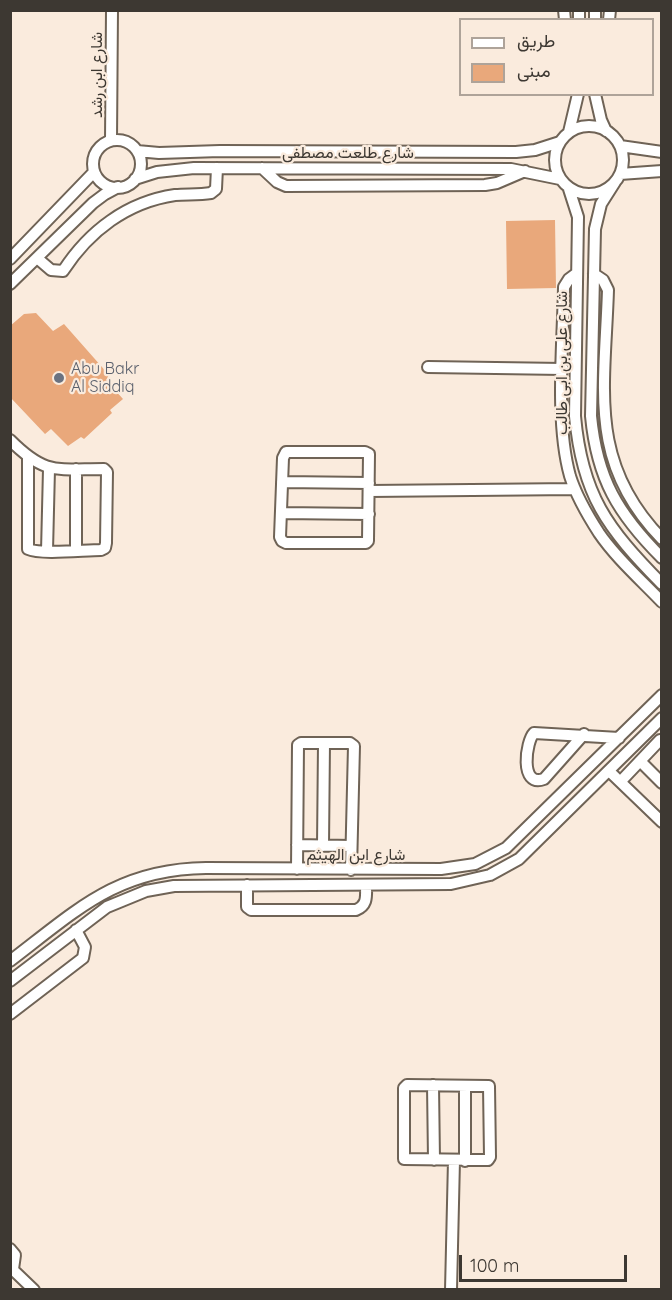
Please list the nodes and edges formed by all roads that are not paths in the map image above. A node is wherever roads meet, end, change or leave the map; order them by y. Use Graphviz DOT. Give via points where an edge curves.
graph roads {
  1 [pos="112,10"];
  2 [pos="578,96"];
  3 [pos="595,96"];
  4 [pos="606,131"];
  5 [pos="569,132"];
  6 [pos="111,140"];
  7 [pos="560,142"];
  8 [pos="620,146"];
  9 [pos="137,151"];
  10 [pos="662,152"];
  11 [pos="217,168"];
  12 [pos="261,168"];
  13 [pos="525,171"];
  14 [pos="662,171"];
  15 [pos="94,172"];
  16 [pos="618,178"];
  17 [pos="135,179"];
  18 [pos="560,179"];
  19 [pos="118,188"];
  20 [pos="569,189"];
  21 [pos="37,258"];
  22 [pos="10,259"];
  23 [pos="577,273"];
  24 [pos="594,274"];
  25 [pos="10,284"];
  26 [pos="428,368"];
  27 [pos="562,369"];
  28 [pos="10,440"];
  29 [pos="28,458"];
  30 [pos="49,469"];
  31 [pos="76,469"];
  32 [pos="282,482"];
  33 [pos="369,487"];
  34 [pos="575,489"];
  35 [pos="281,513"];
  36 [pos="369,514"];
  37 [pos="662,539"];
  38 [pos="76,550"];
  39 [pos="47,551"];
  40 [pos="662,558"];
  41 [pos="662,584"];
  42 [pos="662,602"];
  43 [pos="662,695"];
  44 [pos="662,718"];
  45 [pos="650,729"];
  46 [pos="584,734"];
  47 [pos="619,738"];
  48 [pos="661,741"];
  49 [pos="324,743"];
  50 [pos="640,761"];
  51 [pos="609,771"];
  52 [pos="621,781"];
  53 [pos="662,783"];
  54 [pos="662,822"];
  55 [pos="297,845"];
  56 [pos="323,846"];
  57 [pos="351,846"];
  58 [pos="297,870"];
  59 [pos="323,870"];
  60 [pos="351,870"];
  61 [pos="323,884"];
  62 [pos="247,885"];
  63 [pos="366,885"];
  64 [pos="76,930"];
  65 [pos="10,961"];
  66 [pos="10,981"];
  67 [pos="10,1014"];
  68 [pos="433,1085"];
  69 [pos="465,1086"];
  70 [pos="434,1160"];
  71 [pos="459,1160"];
  72 [pos="10,1249"];
  73 [pos="12,1268"];
  74 [pos="34,1290"];
  75 [pos="451,1290"];
  1 -- 6 [label="street, شارع ابن رشد"];
  2 -- 5 [label="street"];
  3 -- 4 [label="street"];
  4 -- 5 [label="street" via="594,126"];
  4 -- 8 [label="street"];
  5 -- 7 [label="street"];
  6 -- 9 [label="street" via="126,142"];
  6 -- 15 [label="street" via="94,156"];
  7 -- 9 [label="street, شارع طلعت مصطفى" via="516,152"];
  7 -- 18 [label="street" via="555,154"];
  8 -- 10 [label="street"];
  8 -- 16 [label="street" via="623,165"];
  9 -- 17 [label="street" via="140,170"];
  11 -- 12 [label="street, شارع طلعت مصطفى"];
  11 -- 17 [label="street, شارع طلعت مصطفى" via="174,170"];
  11 -- 21 [label="street" via="216,189 212,193 173,196 128,210 92,236 63,271 51,270"];
  12 -- 13 [label="street, شارع طلعت مصطفى"];
  12 -- 13 [label="street" via="286,186 485,185"];
  13 -- 18 [label="street, شارع طلعت مصطفى"];
  14 -- 16 [label="street"];
  15 -- 19 [label="street" via="104,183"];
  15 -- 22 [label="street"];
  16 -- 20 [label="street" via="605,190 593,194"];
  16 -- 24 [label="street, شارع على بن ابى طالب" via="597,216"];
  17 -- 19 [label="street"];
  18 -- 20 [label="street"];
  19 -- 21 [label="street" via="93,203"];
  20 -- 23 [label="street, شارع على بن ابى طالب" via="578,217"];
  21 -- 25 [label="street"];
  23 -- 27 [label="street" via="564,287"];
  23 -- 41 [label="street, شارع على بن ابى طالب" via="575,416 584,472 608,522"];
  24 -- 37 [label="street" via="608,290 604,417 607,440 621,484"];
  24 -- 40 [label="street, شارع على بن ابى طالب" via="591,416 599,467 622,513"];
  26 -- 27 [label="street"];
  27 -- 34 [label="street" via="564,447"];
  28 -- 29 [label="street"];
  29 -- 30 [label="street"];
  29 -- 39 [label="street" via="27,545 31,551"];
  30 -- 31 [label="street"];
  30 -- 39 [label="street"];
  31 -- 38 [label="street"];
  31 -- 38 [label="street" via="104,469 108,475 105,548"];
  32 -- 33 [label="street"];
  32 -- 33 [label="street" via="286,452 365,452 369,454"];
  32 -- 35 [label="street"];
  33 -- 34 [label="street"];
  33 -- 36 [label="street"];
  34 -- 42 [label="street" via="600,534"];
  35 -- 36 [label="street"];
  35 -- 36 [label="street" via="280,537 285,543 366,543"];
  38 -- 39 [label="street"];
  43 -- 47 [label="street, شارع ابن الهيثم"];
  44 -- 45 [label="street, شارع ابن الهيثم"];
  45 -- 48 [label="street"];
  45 -- 51 [label="street, شارع ابن الهيثم"];
  46 -- 46 [label="street" via="531,735 531,779 544,779"];
  46 -- 47 [label="street"];
  47 -- 60 [label="street, شارع ابن الهيثم" via="516,841 486,860 453,869"];
  48 -- 50 [label="street"];
  49 -- 55 [label="street" via="301,743 297,748"];
  49 -- 56 [label="street"];
  49 -- 57 [label="street" via="354,746"];
  50 -- 52 [label="street"];
  50 -- 53 [label="street"];
  51 -- 52 [label="street"];
  51 -- 63 [label="street, شارع ابن الهيثم" via="532,848 490,875 451,884"];
  52 -- 54 [label="street"];
  55 -- 56 [label="street"];
  55 -- 58 [label="street"];
  56 -- 57 [label="street"];
  57 -- 60 [label="street"];
  58 -- 59 [label="street, شارع ابن الهيثم"];
  58 -- 65 [label="street, شارع ابن الهيثم" via="189,868 138,877 94,898"];
  59 -- 60 [label="street, شارع ابن الهيثم"];
  59 -- 61 [label="street"];
  61 -- 62 [label="street, شارع ابن الهيثم"];
  61 -- 63 [label="street, شارع ابن الهيثم"];
  62 -- 63 [label="street" via="247,907 251,910 356,910 366,902"];
  62 -- 64 [label="street, شارع ابن الهيثم" via="174,886 146,891 107,907"];
  64 -- 66 [label="street, شارع ابن الهيثم"];
  64 -- 67 [label="street" via="85,947 83,958"];
  68 -- 69 [label="street"];
  68 -- 70 [label="street"];
  68 -- 70 [label="street" via="404,1088 403,1156 407,1160"];
  69 -- 71 [label="street"];
  69 -- 71 [label="street" via="489,1086 490,1157"];
  70 -- 71 [label="street"];
  71 -- 75 [label="street"];
  72 -- 73 [label="street" via="15,1255"];
  73 -- 74 [label="street"];
}
